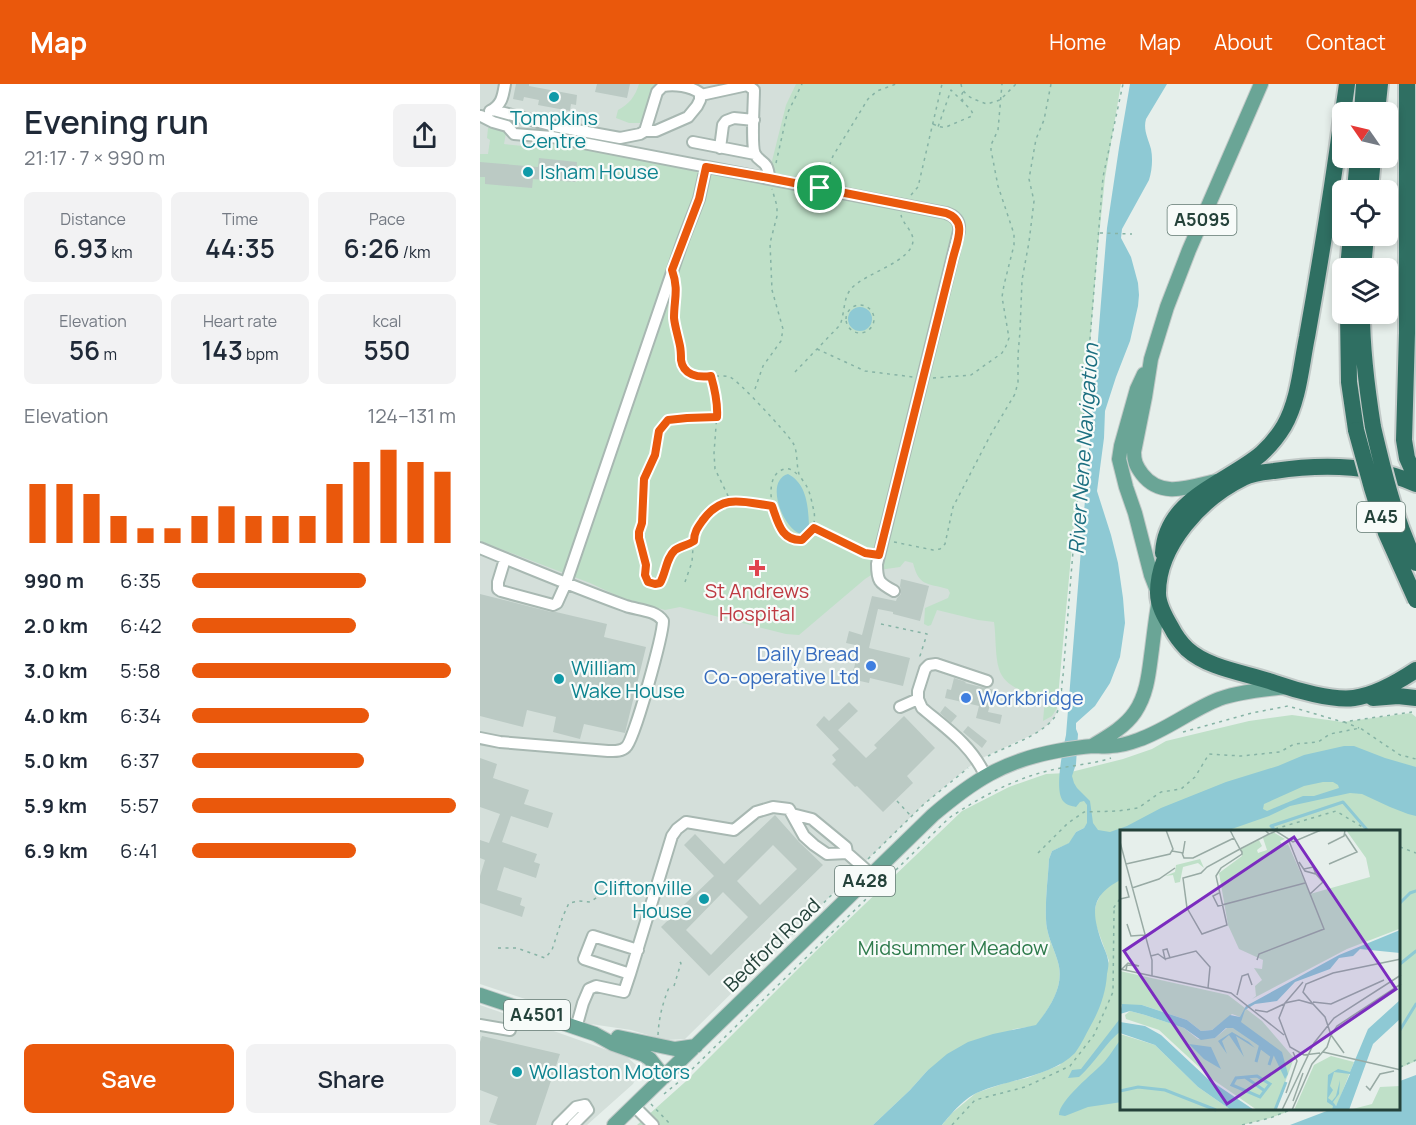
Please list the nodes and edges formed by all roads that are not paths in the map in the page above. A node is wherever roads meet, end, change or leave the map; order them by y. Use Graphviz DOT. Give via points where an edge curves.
graph roads {
  1 [pos="505,84"];
  2 [pos="1261,84"];
  3 [pos="1347,84"];
  4 [pos="1364,84"];
  5 [pos="1380,84"];
  6 [pos="1407,84"];
  7 [pos="701,95"];
  8 [pos="1345,102"];
  9 [pos="1363,102"];
  10 [pos="1378,102"];
  11 [pos="493,110"];
  12 [pos="481,116"];
  13 [pos="754,120"];
  14 [pos="645,131"];
  15 [pos="693,142"];
  16 [pos="720,148"];
  17 [pos="755,154"];
  18 [pos="706,167"];
  19 [pos="1335,168"];
  20 [pos="769,178"];
  21 [pos="1347,324"];
  22 [pos="1362,324"];
  23 [pos="1151,359"];
  24 [pos="1365,428"];
  25 [pos="1244,477"];
  26 [pos="1416,478"];
  27 [pos="1220,480"];
  28 [pos="1416,484"];
  29 [pos="480,549"];
  30 [pos="505,558"];
  31 [pos="1416,563"];
  32 [pos="1162,566"];
  33 [pos="566,584"];
  34 [pos="894,591"];
  35 [pos="1159,596"];
  36 [pos="1416,600"];
  37 [pos="1416,670"];
  38 [pos="987,681"];
  39 [pos="1288,687"];
  40 [pos="1415,697"];
  41 [pos="1354,698"];
  42 [pos="918,699"];
  43 [pos="900,707"];
  44 [pos="480,738"];
  45 [pos="1087,747"];
  46 [pos="985,775"];
  47 [pos="792,814"];
  48 [pos="848,853"];
  49 [pos="867,870"];
  50 [pos="638,950"];
  51 [pos="630,974"];
  52 [pos="480,994"];
  53 [pos="480,1025"];
  54 [pos="576,1028"];
  55 [pos="510,1030"];
  56 [pos="595,1034"];
  57 [pos="696,1046"];
  58 [pos="664,1077"];
  59 [pos="638,1110"];
  60 [pos="558,1125"];
  61 [pos="573,1125"];
  62 [pos="614,1125"];
  63 [pos="653,1125"];
  1 -- 11 [label="lane" via="502,99"];
  2 -- 23 [label="main road, A5095" via="1189,250"];
  3 -- 8 [label="highway"];
  4 -- 9 [label="highway"];
  5 -- 10 [label="highway"];
  6 -- 26 [label="highway" via="1404,440"];
  7 -- 13 [label="lane" via="747,85 754,90"];
  7 -- 14 [label="lane" via="688,117"];
  7 -- 14 [label="lane" via="697,90 676,85 663,86 657,92"];
  11 -- 12 [label="lane"];
  11 -- 14 [label="lane" via="620,138"];
  12 -- 18 [label="lane" via="507,126 514,134 552,137"];
  13 -- 16 [label="lane" via="726,121"];
  13 -- 17 [label="lane"];
  15 -- 16 [label="lane"];
  16 -- 17 [label="lane"];
  17 -- 20 [label="lane" via="766,165"];
  18 -- 20 [label="lane"];
  18 -- 33 [label="lane" via="699,199"];
  19 -- 27 [label="highway" via="1294,404 1269,446"];
  20 -- 34 [label="lane" via="951,215 960,225 877,564 877,578"];
  21 -- 24 [label="highway, A45" via="1349,382"];
  22 -- 24 [label="highway, A45"];
  23 -- 27 [label="main road, A5095" via="1134,452 1136,465 1145,478 1161,488 1177,489"];
  23 -- 35 [label="main road, A5095" via="1137,389 1119,459"];
  24 -- 31 [label="highway, A45, bridge"];
  24 -- 36 [label="highway, A45, bridge" via="1386,533"];
  25 -- 27 [label="main road, A5095"];
  25 -- 28 [label="highway" via="1297,467 1329,467 1369,470"];
  25 -- 32 [label="highway" via="1190,518"];
  27 -- 32 [label="highway" via="1195,497 1174,519 1166,531"];
  29 -- 30 [label="lane"];
  30 -- 33 [label="lane"];
  30 -- 33 [label="lane" via="498,582 501,591 553,605"];
  32 -- 35 [label="highway"];
  33 -- 44 [label="lane" via="661,616 663,621 661,640 628,746 621,751 608,751"];
  35 -- 39 [label="highway" via="1177,638 1187,649 1216,666"];
  35 -- 45 [label="main road, Bedford Road / A428" via="1148,682 1136,711 1114,732"];
  37 -- 41 [label="highway"];
  38 -- 42 [label="lane" via="936,664 925,669"];
  39 -- 41 [label="highway"];
  39 -- 45 [label="main road, Bedford Road / A428" via="1227,696 1137,740"];
  40 -- 41 [label="highway"];
  42 -- 43 [label="lane"];
  42 -- 46 [label="lane" via="922,708 968,747"];
  45 -- 46 [label="main road, Bedford Road / A428" via="1017,761"];
  46 -- 49 [label="main road, Bedford Road / A428" via="959,792"];
  47 -- 48 [label="lane" via="812,819"];
  47 -- 48 [label="lane" via="804,836 827,854"];
  47 -- 50 [label="lane" via="789,809 773,807 756,812 734,830 686,822 677,829"];
  48 -- 49 [label="lane"];
  49 -- 57 [label="main road, Bedford Road / A428"];
  50 -- 51 [label="lane"];
  50 -- 51 [label="lane" via="593,936 584,959"];
  51 -- 54 [label="lane" via="624,992 596,986 589,989"];
  52 -- 54 [label="main road, A4501"];
  53 -- 55 [label="lane"];
  54 -- 56 [label="main road, A4501"];
  56 -- 57 [label="main road, A4501" via="675,1049"];
  56 -- 58 [label="main road, A4501" via="644,1055"];
  57 -- 58 [label="main road, Bedford Road / A428"];
  58 -- 59 [label="main road, Bedford Road / A428"];
  59 -- 62 [label="main road, Bedford Road / A428"];
  59 -- 63 [label="lane"];
  60 -- 61 [label="lane" via="576,1107 585,1105 588,1110"];
}
